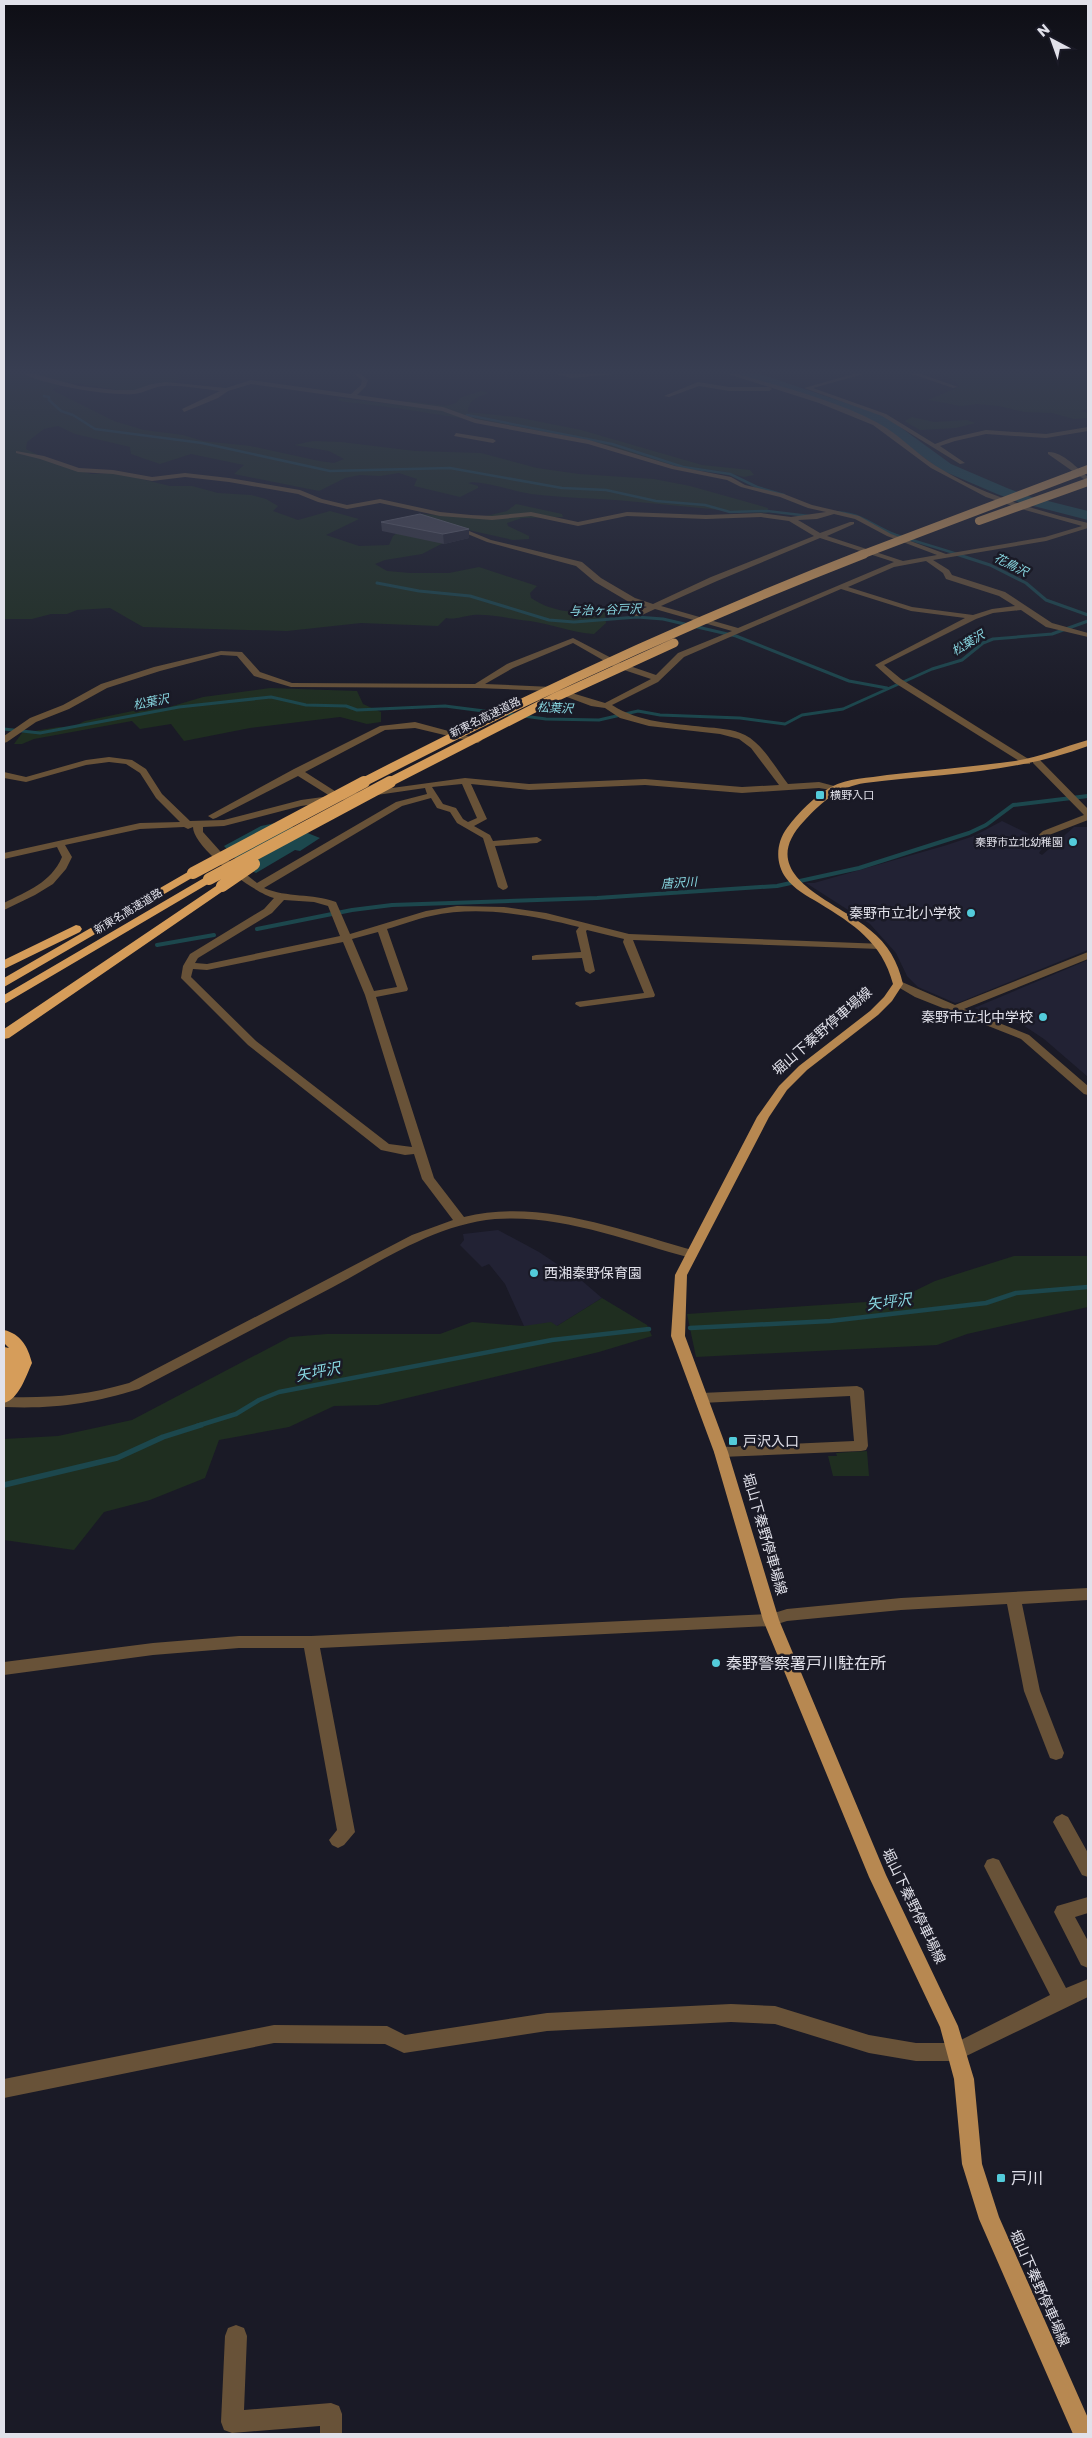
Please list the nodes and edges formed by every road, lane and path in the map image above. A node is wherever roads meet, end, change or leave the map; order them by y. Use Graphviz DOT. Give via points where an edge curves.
graph roads {
  1 [pos="269,487"];
  2 [pos="746,487"];
  3 [pos="975,487"];
  4 [pos="1041,487"];
  5 [pos="1072,487"];
  6 [pos="831,511"];
  7 [pos="440,514"];
  8 [pos="791,519"];
  9 [pos="852,523"];
  10 [pos="1088,525"];
  11 [pos="820,536"];
  12 [pos="946,555"];
  13 [pos="927,559"];
  14 [pos="901,563"];
  15 [pos="841,586"];
  16 [pos="657,606"];
  17 [pos="1020,608"];
  18 [pos="637,614"];
  19 [pos="974,617"];
  20 [pos="736,631"];
  21 [pos="1088,636"];
  22 [pos="657,678"];
  23 [pos="477,686"];
  24 [pos="607,706"];
  25 [pos="4,740"];
  26 [pos="478,740"];
  27 [pos="1088,743"];
  28 [pos="1032,762"];
  29 [pos="297,772"];
  30 [pos="4,775"];
  31 [pos="464,782"];
  32 [pos="427,785"];
  33 [pos="786,788"];
  34 [pos="834,789"];
  35 [pos="433,795"];
  36 [pos="338,797"];
  37 [pos="330,813"];
  38 [pos="213,816"];
  39 [pos="1088,816"];
  40 [pos="468,825"];
  41 [pos="193,826"];
  42 [pos="537,840"];
  43 [pos="1036,842"];
  44 [pos="58,843"];
  45 [pos="489,844"];
  46 [pos="4,856"];
  47 [pos="193,873"];
  48 [pos="503,886"];
  49 [pos="258,887"];
  50 [pos="281,897"];
  51 [pos="4,907"];
  52 [pos="585,926"];
  53 [pos="381,928"];
  54 [pos="629,937"];
  55 [pos="346,938"];
  56 [pos="880,946"];
  57 [pos="587,955"];
  58 [pos="1088,955"];
  59 [pos="536,958"];
  60 [pos="4,965"];
  61 [pos="188,966"];
  62 [pos="590,971"];
  63 [pos="4,983"];
  64 [pos="898,984"];
  65 [pos="370,995"];
  66 [pos="4,1000"];
  67 [pos="580,1004"];
  68 [pos="956,1009"];
  69 [pos="4,1035"];
  70 [pos="1088,1092"];
  71 [pos="417,1150"];
  72 [pos="461,1222"];
  73 [pos="692,1254"];
  74 [pos="4,1336"];
  75 [pos="4,1352"];
  76 [pos="4,1382"];
  77 [pos="4,1396"];
  78 [pos="701,1398"];
  79 [pos="4,1402"];
  80 [pos="721,1452"];
  81 [pos="1088,1594"];
  82 [pos="1013,1598"];
  83 [pos="771,1620"];
  84 [pos="311,1642"];
  85 [pos="4,1670"];
  86 [pos="1056,1753"];
  87 [pos="1062,1822"];
  88 [pos="338,1840"];
  89 [pos="993,1866"];
  90 [pos="1088,1869"];
  91 [pos="1088,1905"];
  92 [pos="1088,1959"];
  93 [pos="1088,1988"];
  94 [pos="1062,1999"];
  95 [pos="956,2052"];
  96 [pos="4,2089"];
  97 [pos="236,2336"];
  98 [pos="331,2434"];
  99 [pos="1084,2434"];
  1 -- 7 [label="street" via="300,492 320,502 347,507 380,501"];
  2 -- 6 [label="street"];
  3 -- 10 [label="street" via="1018,508"];
  4 -- 47 [label="highway, 新東名高速道路, bridge" via="880,548 648,643 416,754"];
  5 -- 37 [label="highway, 新東名高速道路, bridge" via="899,550 672,644 498,726"];
  6 -- 8 [label="street" via="816,518"];
  6 -- 12 [label="street" via="857,517 889,535"];
  7 -- 8 [label="street" via="492,518 530,514 578,524 627,514 761,515"];
  7 -- 16 [label="street" via="468,534 579,564 598,580 632,600"];
  8 -- 11 [label="street"];
  9 -- 11 [label="street"];
  10 -- 12 [label="street" via="1046,539"];
  11 -- 14 [label="street"];
  11 -- 16 [label="street"];
  12 -- 13 [label="street"];
  13 -- 14 [label="street"];
  13 -- 17 [label="street" via="949,577 1002,594"];
  14 -- 15 [label="street"];
  15 -- 19 [label="street" via="911,609"];
  15 -- 20 [label="street"];
  16 -- 18 [label="street"];
  16 -- 20 [label="street"];
  17 -- 19 [label="street"];
  17 -- 21 [label="street" via="1042,622"];
  19 -- 28 [label="street" via="881,663 880,667"];
  20 -- 22 [label="street" via="681,655"];
  22 -- 23 [label="street" via="613,663 573,640 528,658"];
  22 -- 24 [label="street" via="609,702"];
  23 -- 24 [label="street" via="552,689"];
  23 -- 25 [label="street" via="291,685 257,674 244,658 235,653 221,653 104,686 66,707 32,720"];
  24 -- 33 [label="street" via="619,714 652,724 721,731 742,737 754,746"];
  26 -- 29 [label="street" via="416,724 383,728"];
  27 -- 28 [label="main road"];
  28 -- 34 [label="main road" via="913,775"];
  28 -- 39 [label="street"];
  29 -- 36 [label="street"];
  29 -- 38 [label="street"];
  30 -- 41 [label="street" via="15,780 29,780 68,766 124,761 137,765 160,797"];
  31 -- 32 [label="street"];
  31 -- 33 [label="street" via="529,787 636,782 742,790"];
  31 -- 40 [label="street" via="482,819"];
  32 -- 35 [label="street"];
  32 -- 36 [label="street"];
  33 -- 34 [label="street" via="819,785"];
  34 -- 56 [label="main road" via="787,834 784,862 790,877 800,887 854,920"];
  35 -- 40 [label="street" via="440,806 453,810 460,821"];
  35 -- 49 [label="street" via="399,804"];
  36 -- 41 [label="street" via="224,823"];
  37 -- 66 [label="highway, 新東名高速道路, bridge" via="208,879"];
  37 -- 69 [label="highway, bridge"];
  39 -- 43 [label="street" via="1046,832"];
  40 -- 45 [label="street" via="487,837"];
  41 -- 44 [label="street" via="140,826"];
  41 -- 49 [label="street" via="212,851 241,877"];
  42 -- 45 [label="street"];
  44 -- 46 [label="street"];
  44 -- 51 [label="street" via="67,858 64,870 54,880"];
  45 -- 48 [label="street"];
  47 -- 60 [label="highway"];
  47 -- 63 [label="highway, 新東名高速道路"];
  49 -- 50 [label="street"];
  50 -- 55 [label="street" via="332,904"];
  50 -- 61 [label="street" via="268,911 194,956"];
  52 -- 53 [label="street" via="504,910 457,909 430,913"];
  52 -- 54 [label="street"];
  52 -- 57 [label="street" via="581,931"];
  53 -- 55 [label="street"];
  53 -- 65 [label="street" via="403,989"];
  54 -- 56 [label="street"];
  54 -- 67 [label="street" via="628,942 650,995"];
  55 -- 61 [label="street" via="207,967"];
  55 -- 65 [label="street"];
  56 -- 64 [label="main road" via="896,971"];
  57 -- 59 [label="street"];
  57 -- 62 [label="street"];
  58 -- 68 [label="street"];
  61 -- 71 [label="street" via="186,978 252,1043 385,1147"];
  64 -- 68 [label="street"];
  64 -- 73 [label="main road, 堀山下秦野停車場線" via="874,1013 803,1068 783,1088 763,1117"];
  65 -- 71 [label="street"];
  68 -- 70 [label="street" via="1025,1037"];
  71 -- 72 [label="street" via="428,1179"];
  72 -- 73 [label="street" via="496,1215 554,1219"];
  72 -- 79 [label="street" via="416,1238 134,1386 100,1396 51,1403"];
  73 -- 78 [label="main road, 堀山下秦野停車場線" via="681,1275 678,1336"];
  74 -- 77 [label="highway" via="20,1348 24,1363"];
  75 -- 76 [label="highway" via="10,1358"];
  78 -- 80 [label="main road, 堀山下秦野停車場線"];
  78 -- 80 [label="street" via="857,1391 861,1446"];
  80 -- 83 [label="main road, 堀山下秦野停車場線"];
  81 -- 82 [label="street"];
  82 -- 83 [label="street" via="892,1604 787,1615"];
  82 -- 86 [label="street" via="1032,1691"];
  83 -- 84 [label="street"];
  83 -- 95 [label="main road, 堀山下秦野停車場線" via="878,1877 949,2026"];
  84 -- 85 [label="street" via="239,1642 153,1649"];
  84 -- 88 [label="street" via="346,1832"];
  87 -- 90 [label="street"];
  89 -- 94 [label="street"];
  91 -- 92 [label="street" via="1063,1912"];
  93 -- 94 [label="street"];
  94 -- 95 [label="street"];
  95 -- 96 [label="street" via="916,2052 869,2044 775,2015 732,2012 547,2022 404,2044 387,2035 274,2034"];
  95 -- 99 [label="main road, 堀山下秦野停車場線" via="964,2079 972,2164 989,2219"];
  97 -- 98 [label="street" via="232,2422 331,2414"];
}
